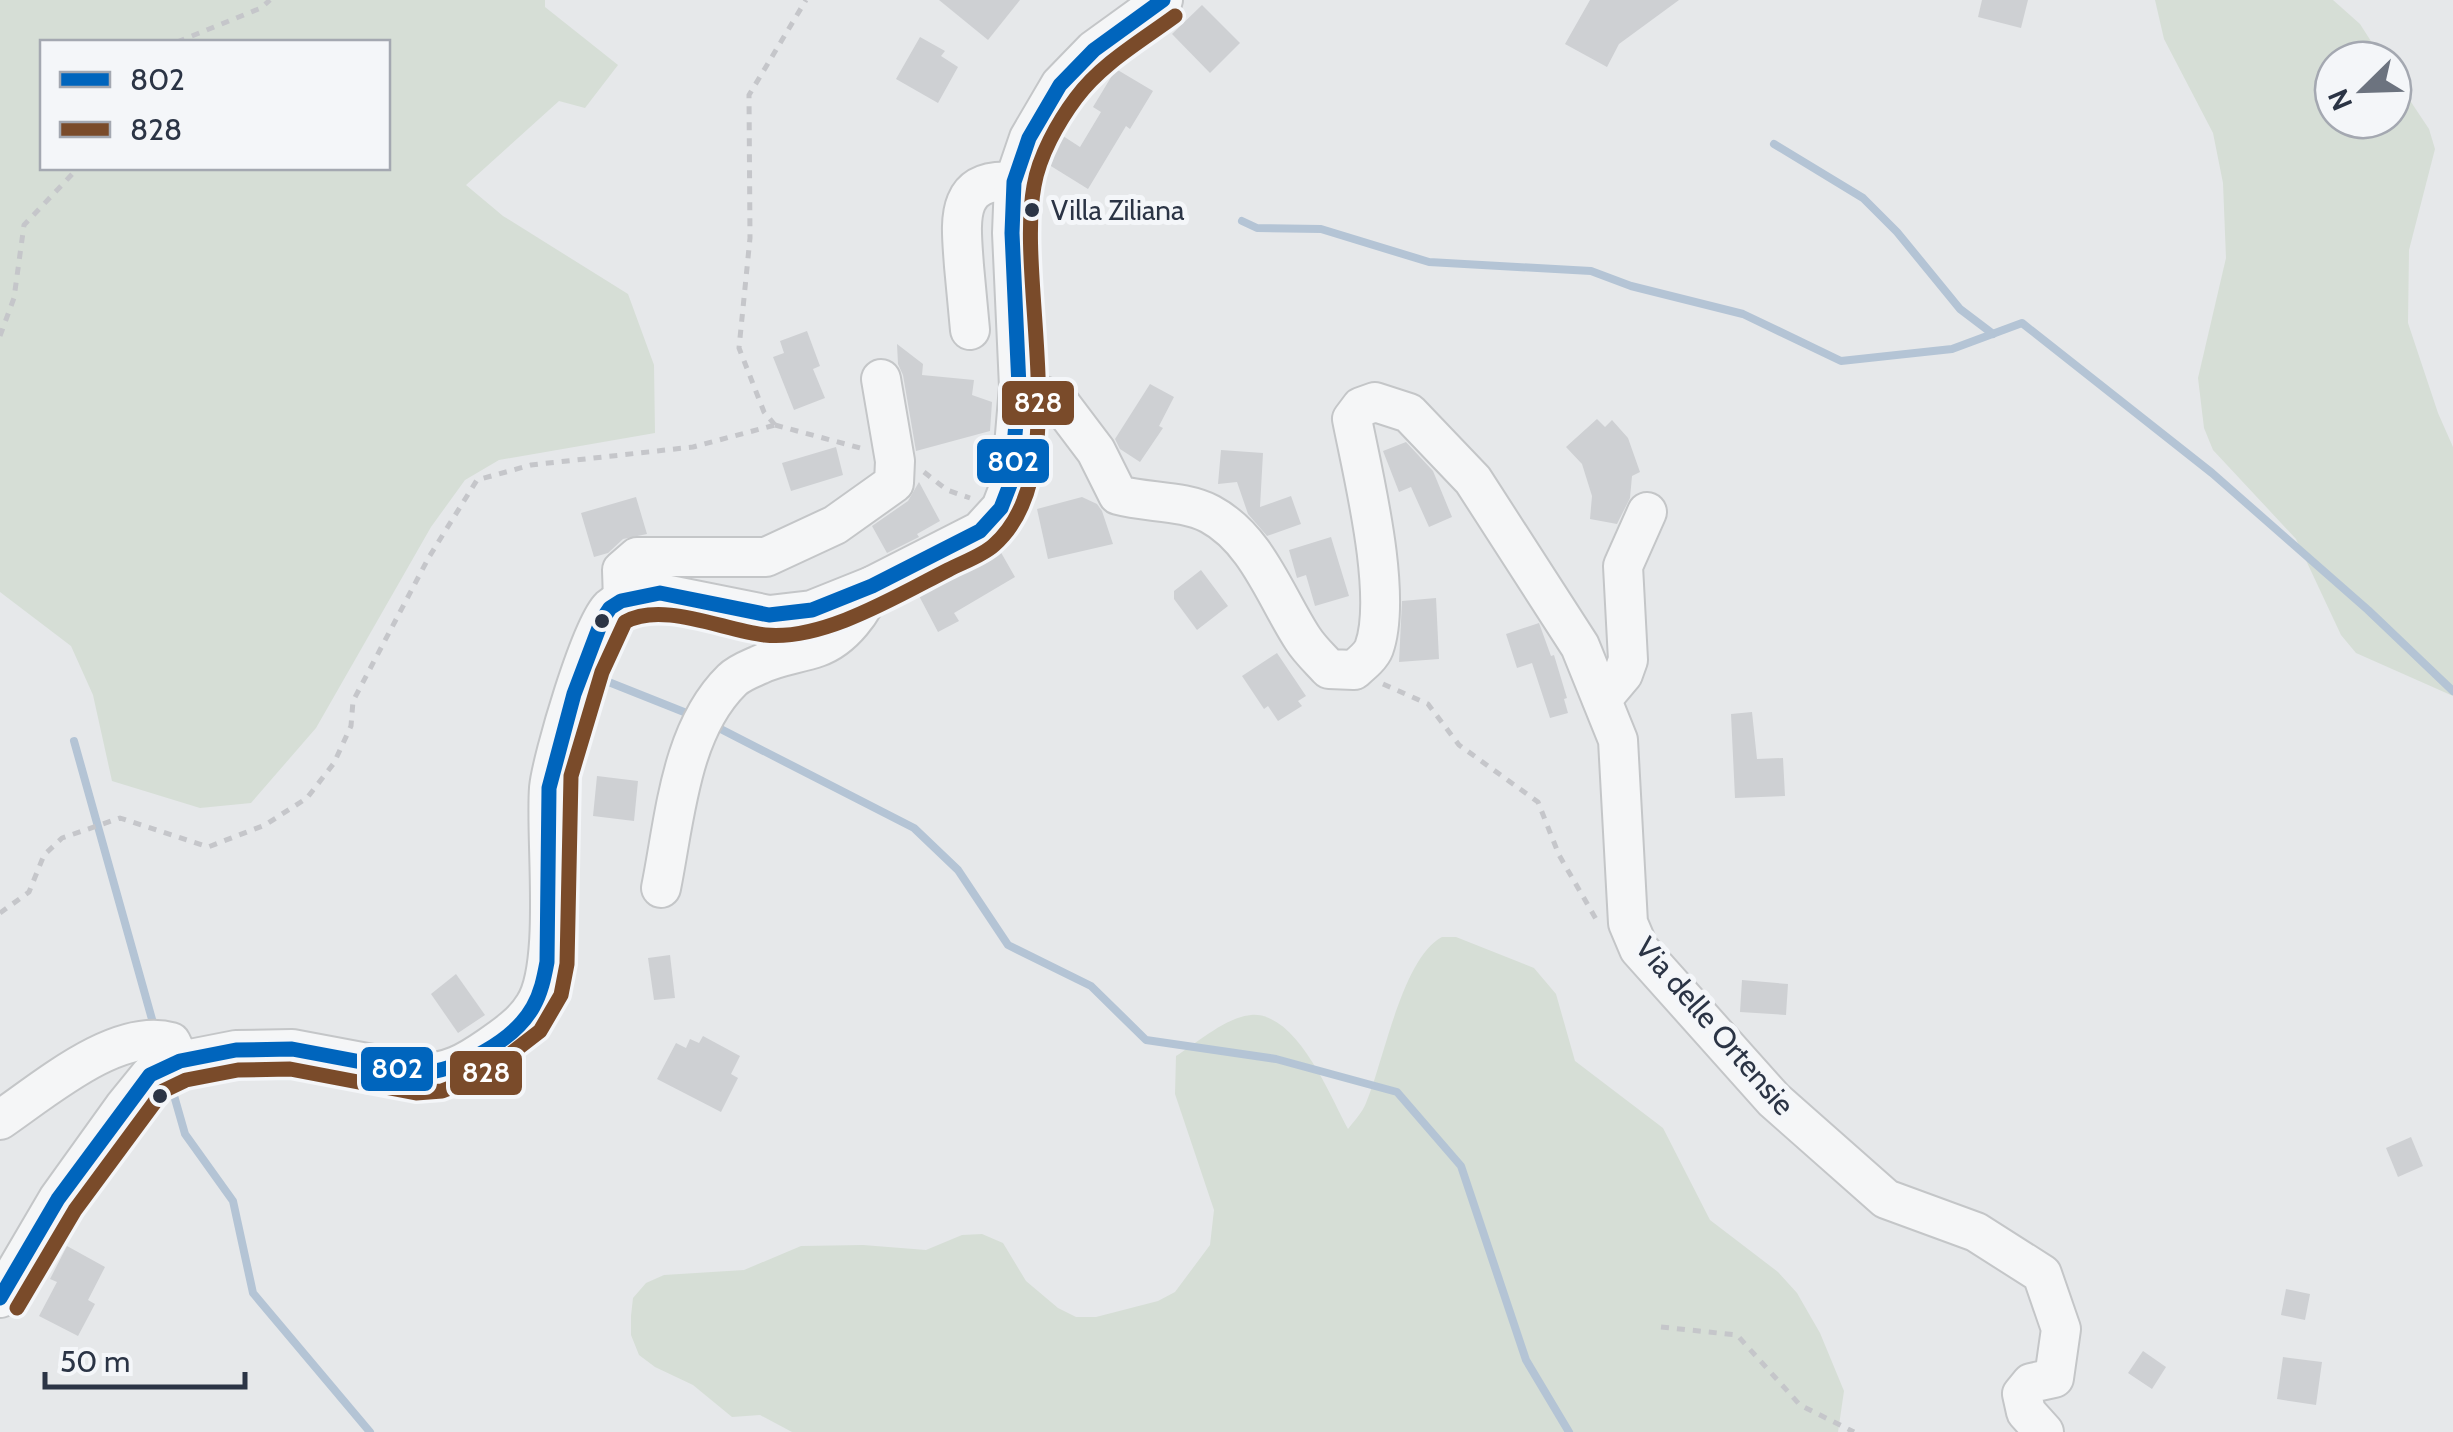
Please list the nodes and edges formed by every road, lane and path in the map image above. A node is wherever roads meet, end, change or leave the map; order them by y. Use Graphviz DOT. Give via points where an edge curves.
graph roads {
  1 [pos="270,0"];
  2 [pos="806,0"];
  3 [pos="1163,0"];
  4 [pos="182,40"];
  5 [pos="76,170"];
  6 [pos="1014,182"];
  7 [pos="970,330"];
  8 [pos="0,336"];
  9 [pos="881,379"];
  10 [pos="1020,386"];
  11 [pos="1647,512"];
  12 [pos="872,586"];
  13 [pos="624,600"];
  14 [pos="1354,670"];
  15 [pos="1602,698"];
  16 [pos="661,888"];
  17 [pos="0,914"];
  18 [pos="1640,949"];
  19 [pos="180,1061"];
  20 [pos="0,1120"];
  21 [pos="0,1298"];
  22 [pos="1661,1327"];
  23 [pos="1854,1432"];
  24 [pos="2044,1432"];
  1 -- 4 [label="path"];
  2 -- 17 [label="path" via="749,95 750,238 739,348 775,424 692,447 531,465 478,480 428,557 353,702 351,726 334,764 307,798 266,825 208,846 120,818 62,838 44,855 29,892"];
  3 -- 6 [label="street" via="1094,50 1060,85 1029,138"];
  5 -- 8 [label="path" via="24,226 14,298"];
  6 -- 7 [label="street" via="979,186 960,218"];
  6 -- 10 [label="street"];
  9 -- 13 [label="street" via="894,483 835,525 766,556 637,557 622,570"];
  10 -- 12 [label="street" via="1011,482 1001,508 980,531"];
  10 -- 14 [label="street" via="1059,402 1118,495 1212,515 1266,572 1328,669"];
  11 -- 15 [label="street" via="1623,566 1628,660"];
  12 -- 13 [label="street" via="812,610 769,615 660,593"];
  12 -- 16 [label="street" via="846,628 822,646 734,676 708,709 693,736"];
  13 -- 19 [label="street" via="601,620 549,784 548,969 535,1006 466,1064 440,1073 292,1049"];
  14 -- 15 [label="street, Via delle Ortensie" via="1374,651 1380,618 1376,549 1352,418 1375,402 1408,413 1473,480 1580,646"];
  14 -- 18 [label="path" via="1428,704 1459,746 1538,802 1592,916"];
  15 -- 18 [label="street, Via delle Ortensie" via="1618,740 1628,923"];
  18 -- 24 [label="street, Via delle Ortensie" via="1774,1100 1886,1199 1976,1232 2042,1274 2060,1330 2054,1378 2031,1383 2022,1394 2026,1412"];
  19 -- 20 [label="street" via="172,1042 133,1042 97,1056"];
  19 -- 21 [label="street" via="150,1076 124,1107 58,1198"];
  22 -- 23 [label="path" via="1737,1336 1800,1406"];
}
